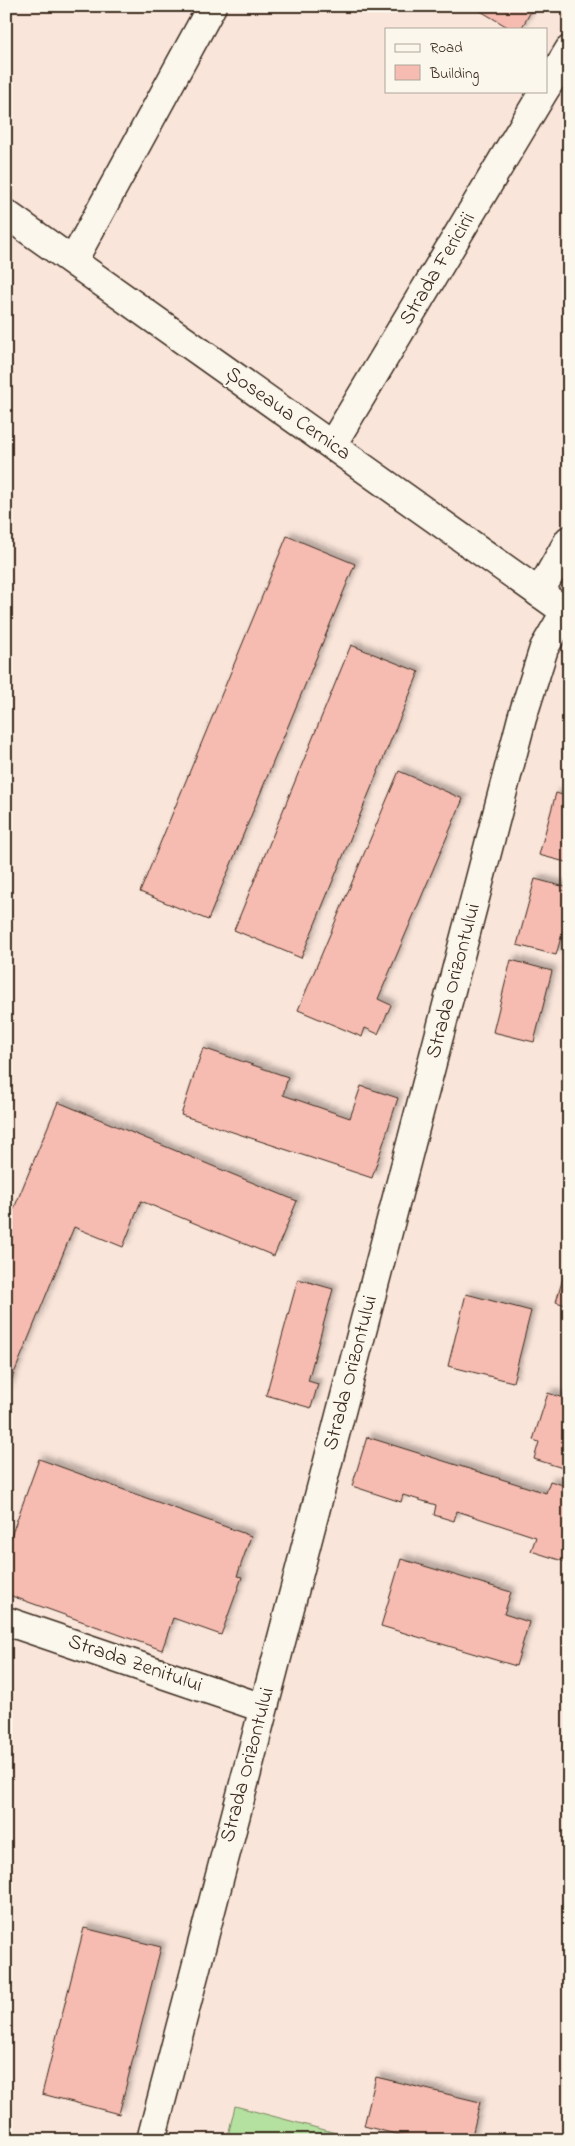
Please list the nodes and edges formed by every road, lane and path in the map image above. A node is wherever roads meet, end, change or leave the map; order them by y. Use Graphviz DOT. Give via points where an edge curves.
graph roads {
  1 [pos="212,6"];
  2 [pos="569,50"];
  3 [pos="548,85"];
  4 [pos="543,92"];
  5 [pos="6,214"];
  6 [pos="73,261"];
  7 [pos="332,446"];
  8 [pos="569,540"];
  9 [pos="538,593"];
  10 [pos="567,613"];
  11 [pos="6,1621"];
  12 [pos="263,1708"];
  13 [pos="151,2140"];
  1 -- 6 [label="street"];
  2 -- 3 [label="street"];
  4 -- 7 [label="street, Strada Fericirii"];
  5 -- 6 [label="street, Șoseaua Cernica"];
  6 -- 7 [label="street, Șoseaua Cernica"];
  7 -- 9 [label="street, Șoseaua Cernica"];
  8 -- 9 [label="street"];
  9 -- 10 [label="street, Șoseaua Cernica"];
  10 -- 12 [label="street, Strada Orizontului" via="544,648 522,718"];
  11 -- 12 [label="street, Strada Zenitului"];
  12 -- 13 [label="street, Strada Orizontului"];
}
